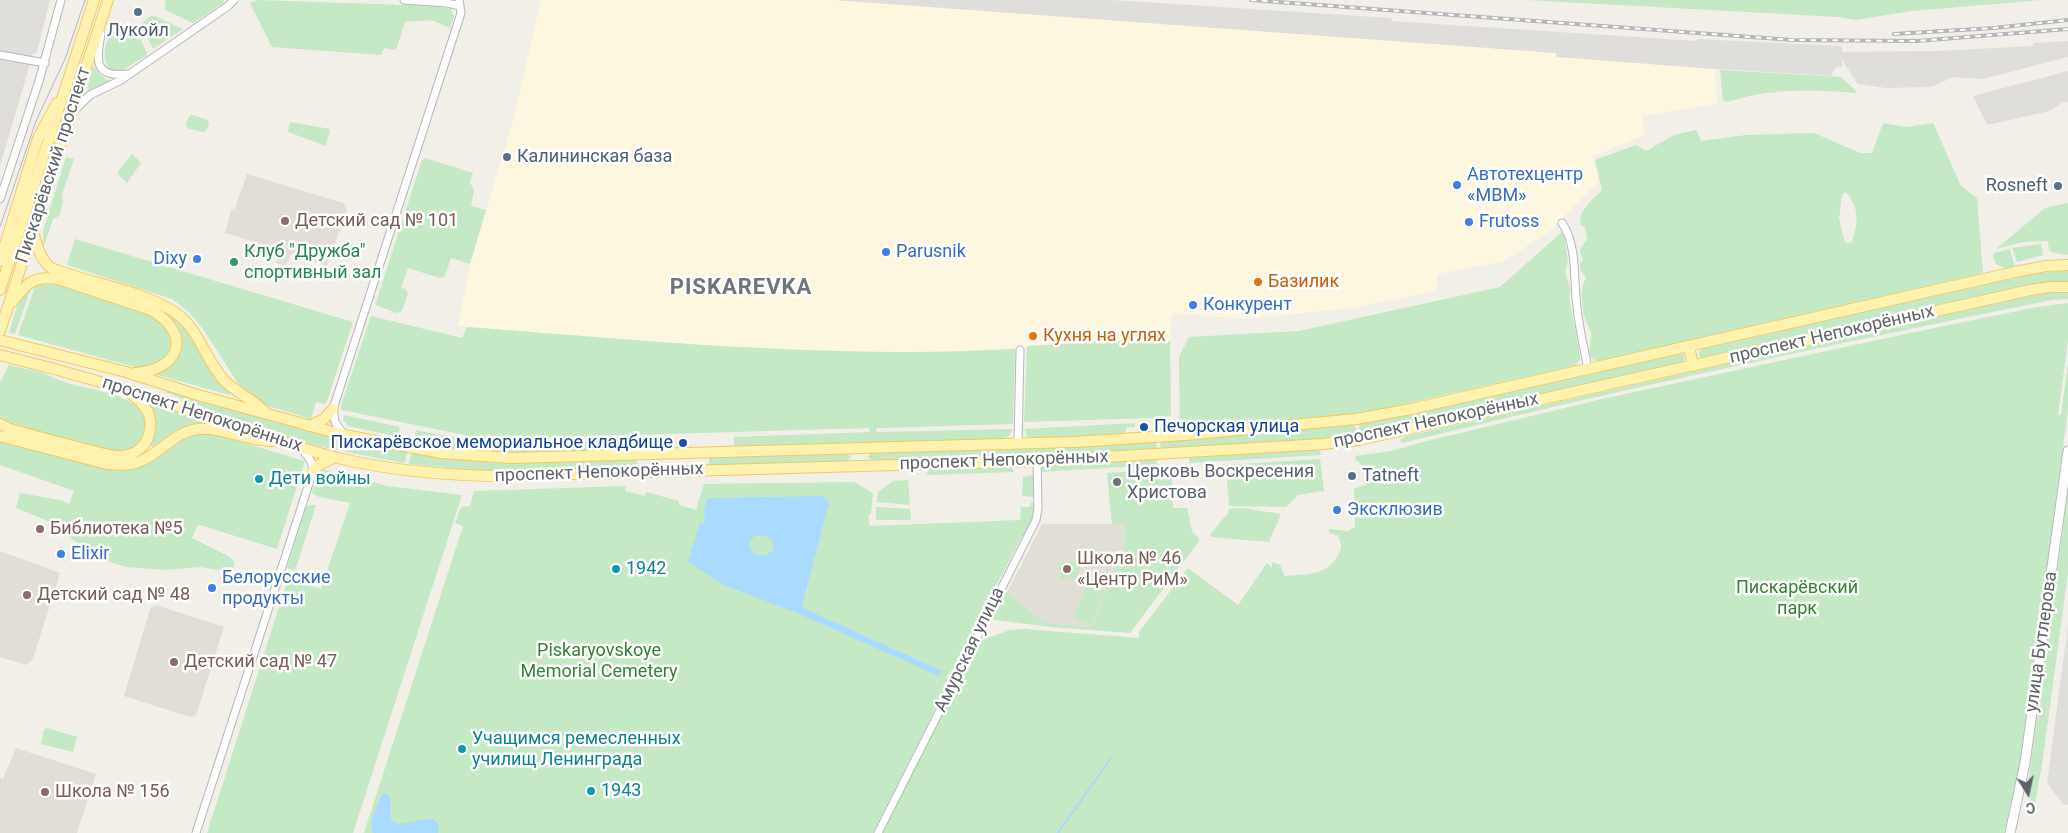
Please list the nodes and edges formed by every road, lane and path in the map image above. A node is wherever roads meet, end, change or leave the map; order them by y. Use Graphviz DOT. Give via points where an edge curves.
graph roads {
  1 [pos="61,0"];
  2 [pos="94,0"];
  3 [pos="108,0"];
  4 [pos="234,0"];
  5 [pos="404,0"];
  6 [pos="460,3"];
  7 [pos="105,10"];
  8 [pos="0,55"];
  9 [pos="45,62"];
  10 [pos="128,74"];
  11 [pos="64,92"];
  12 [pos="69,116"];
  13 [pos="0,199"];
  14 [pos="1562,223"];
  15 [pos="33,230"];
  16 [pos="1,259"];
  17 [pos="2068,265"];
  18 [pos="2068,287"];
  19 [pos="0,290"];
  20 [pos="8,307"];
  21 [pos="0,331"];
  22 [pos="0,340"];
  23 [pos="1689,346"];
  24 [pos="1020,350"];
  25 [pos="0,355"];
  26 [pos="1693,366"];
  27 [pos="1588,368"];
  28 [pos="128,373"];
  29 [pos="123,388"];
  30 [pos="333,409"];
  31 [pos="267,414"];
  32 [pos="0,424"];
  33 [pos="310,426"];
  34 [pos="344,435"];
  35 [pos="0,436"];
  36 [pos="280,441"];
  37 [pos="1018,444"];
  38 [pos="301,448"];
  39 [pos="859,448"];
  40 [pos="2068,451"];
  41 [pos="335,457"];
  42 [pos="1037,461"];
  43 [pos="860,466"];
  44 [pos="313,471"];
  45 [pos="196,833"];
  46 [pos="878,833"];
  47 [pos="2010,833"];
  1 -- 9 [label="street"];
  2 -- 11 [label="main road, Пискарёвский проспект"];
  3 -- 7 [label="main road, Пискарёвский проспект"];
  4 -- 10 [label="street"];
  5 -- 6 [label="street"];
  6 -- 30 [label="street" via="454,35"];
  7 -- 10 [label="street" via="98,65 114,76"];
  7 -- 12 [label="main road, Пискарёвский проспект"];
  8 -- 9 [label="street"];
  9 -- 13 [label="street"];
  10 -- 12 [label="street" via="110,87 90,95"];
  11 -- 16 [label="main road" via="42,128"];
  11 -- 19 [label="main road, Пискарёвский проспект"];
  12 -- 15 [label="main road, Пискарёвский проспект"];
  14 -- 27 [label="street" via="1570,243"];
  15 -- 20 [label="main road, Пискарёвский проспект"];
  15 -- 31 [label="main road" via="44,262 51,268 154,301 182,318 223,380 260,405"];
  17 -- 23 [label="main road, проспект Непокорённых" via="2031,268"];
  18 -- 26 [label="main road, проспект Непокорённых" via="2040,288"];
  20 -- 21 [label="main road, Пискарёвский проспект"];
  20 -- 28 [label="main road" via="28,284 48,278 151,310 168,321 172,328 176,341 173,356 160,368"];
  22 -- 28 [label="main road, проспект Непокорённых"];
  23 -- 26 [label="main road"];
  23 -- 27 [label="main road, проспект Непокорённых"];
  24 -- 37 [label="street"];
  25 -- 29 [label="main road, проспект Непокорённых"];
  26 -- 42 [label="main road, проспект Непокорённых" via="1347,442"];
  27 -- 37 [label="main road, проспект Непокорённых" via="1356,419 1185,435"];
  28 -- 31 [label="main road, проспект Непокорённых"];
  29 -- 32 [label="main road" via="141,401 150,414 151,426 146,444 128,455 108,455"];
  29 -- 36 [label="main road, проспект Непокорённых"];
  30 -- 33 [label="main road" via="324,419"];
  30 -- 34 [label="street" via="335,422"];
  31 -- 33 [label="main road, проспект Непокорённых"];
  33 -- 34 [label="main road, проспект Непокорённых"];
  34 -- 39 [label="main road, проспект Непокорённых" via="442,453 510,458"];
  35 -- 36 [label="main road" via="118,465 140,461 177,436 198,429 260,442"];
  36 -- 38 [label="main road, проспект Непокорённых"];
  37 -- 39 [label="main road, проспект Непокорённых"];
  38 -- 41 [label="main road, проспект Непокорённых"];
  38 -- 44 [label="street" via="311,461"];
  39 -- 43 [label="main road"];
  40 -- 47 [label="street, улица Бутлерова" via="2026,763"];
  41 -- 43 [label="main road, проспект Непокорённых" via="406,470 472,476"];
  41 -- 44 [label="main road"];
  42 -- 43 [label="main road, проспект Непокорённых"];
  42 -- 46 [label="street, Амурская улица" via="1036,520"];
  44 -- 45 [label="street"];
}
